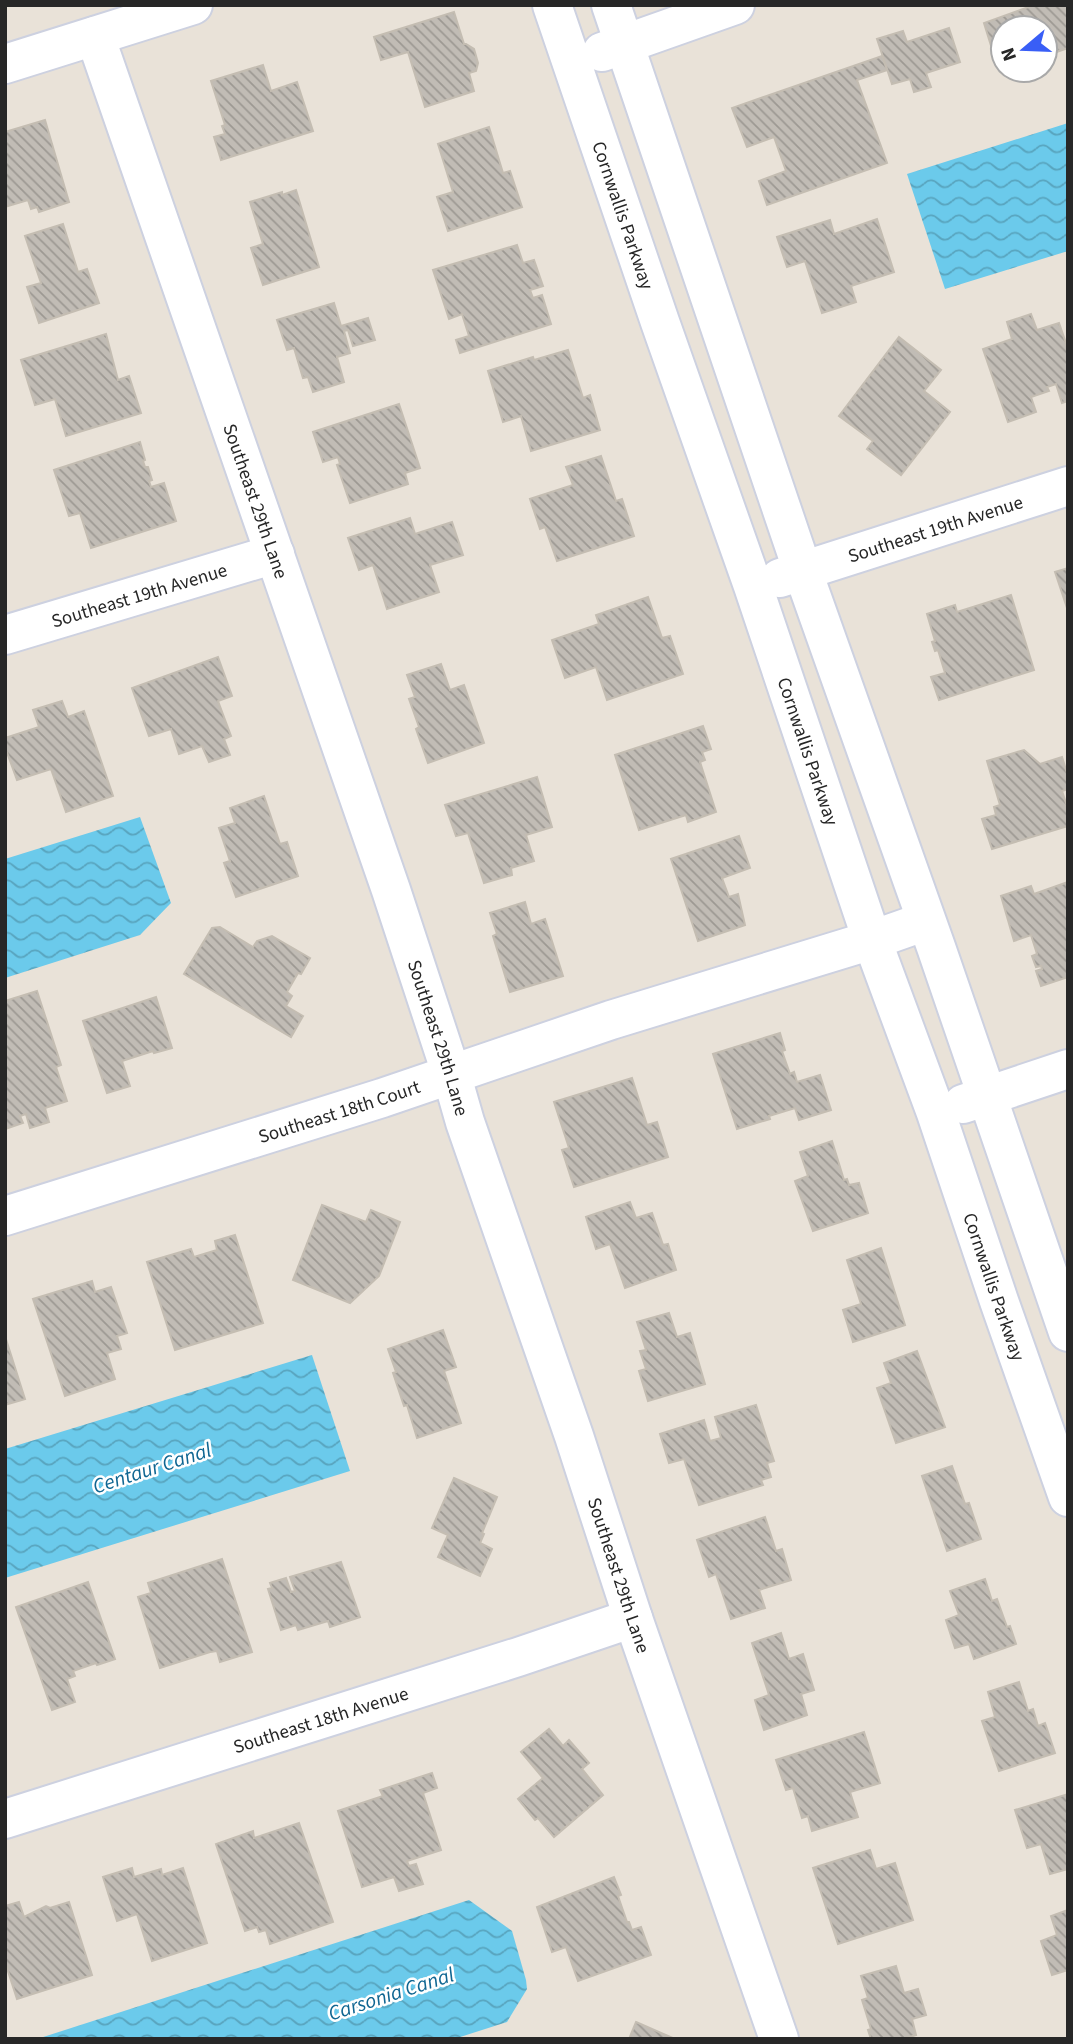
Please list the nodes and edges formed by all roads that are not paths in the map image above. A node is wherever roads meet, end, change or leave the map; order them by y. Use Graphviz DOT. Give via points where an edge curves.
graph roads {
  1 [pos="193,5"];
  2 [pos="552,5"];
  3 [pos="611,5"];
  4 [pos="735,5"];
  5 [pos="95,36"];
  6 [pos="625,44"];
  7 [pos="572,63"];
  8 [pos="5,64"];
  9 [pos="1068,486"];
  10 [pos="275,554"];
  11 [pos="803,572"];
  12 [pos="753,586"];
  13 [pos="5,635"];
  14 [pos="926,921"];
  15 [pos="872,940"];
  16 [pos="1068,1069"];
  17 [pos="451,1073"];
  18 [pos="986,1096"];
  19 [pos="936,1113"];
  20 [pos="5,1216"];
  21 [pos="1068,1332"];
  22 [pos="1068,1497"];
  23 [pos="633,1618"];
  24 [pos="5,1819"];
  25 [pos="779,2039"];
  1 -- 5 [label="street"];
  2 -- 7 [label="street, Cornwallis Parkway"];
  3 -- 6 [label="street"];
  4 -- 6 [label="street"];
  5 -- 8 [label="street"];
  5 -- 10 [label="street, Southeast 29th Lane"];
  6 -- 7 [label="street"];
  6 -- 11 [label="street"];
  7 -- 12 [label="street, Cornwallis Parkway"];
  9 -- 11 [label="street, Southeast 19th Avenue"];
  10 -- 13 [label="street, Southeast 19th Avenue"];
  10 -- 17 [label="street, Southeast 29th Lane"];
  11 -- 12 [label="street, Southeast 19th Avenue"];
  11 -- 14 [label="street"];
  12 -- 15 [label="street, Cornwallis Parkway"];
  14 -- 15 [label="street, Southeast 18th Court"];
  14 -- 18 [label="street"];
  15 -- 17 [label="street, Southeast 18th Court"];
  15 -- 19 [label="street, Cornwallis Parkway"];
  16 -- 18 [label="street"];
  17 -- 20 [label="street, Southeast 18th Court"];
  17 -- 23 [label="street, Southeast 29th Lane"];
  18 -- 19 [label="street"];
  18 -- 21 [label="street"];
  19 -- 22 [label="street, Cornwallis Parkway"];
  23 -- 24 [label="street, Southeast 18th Avenue"];
  23 -- 25 [label="street, Southeast 29th Lane"];
}
